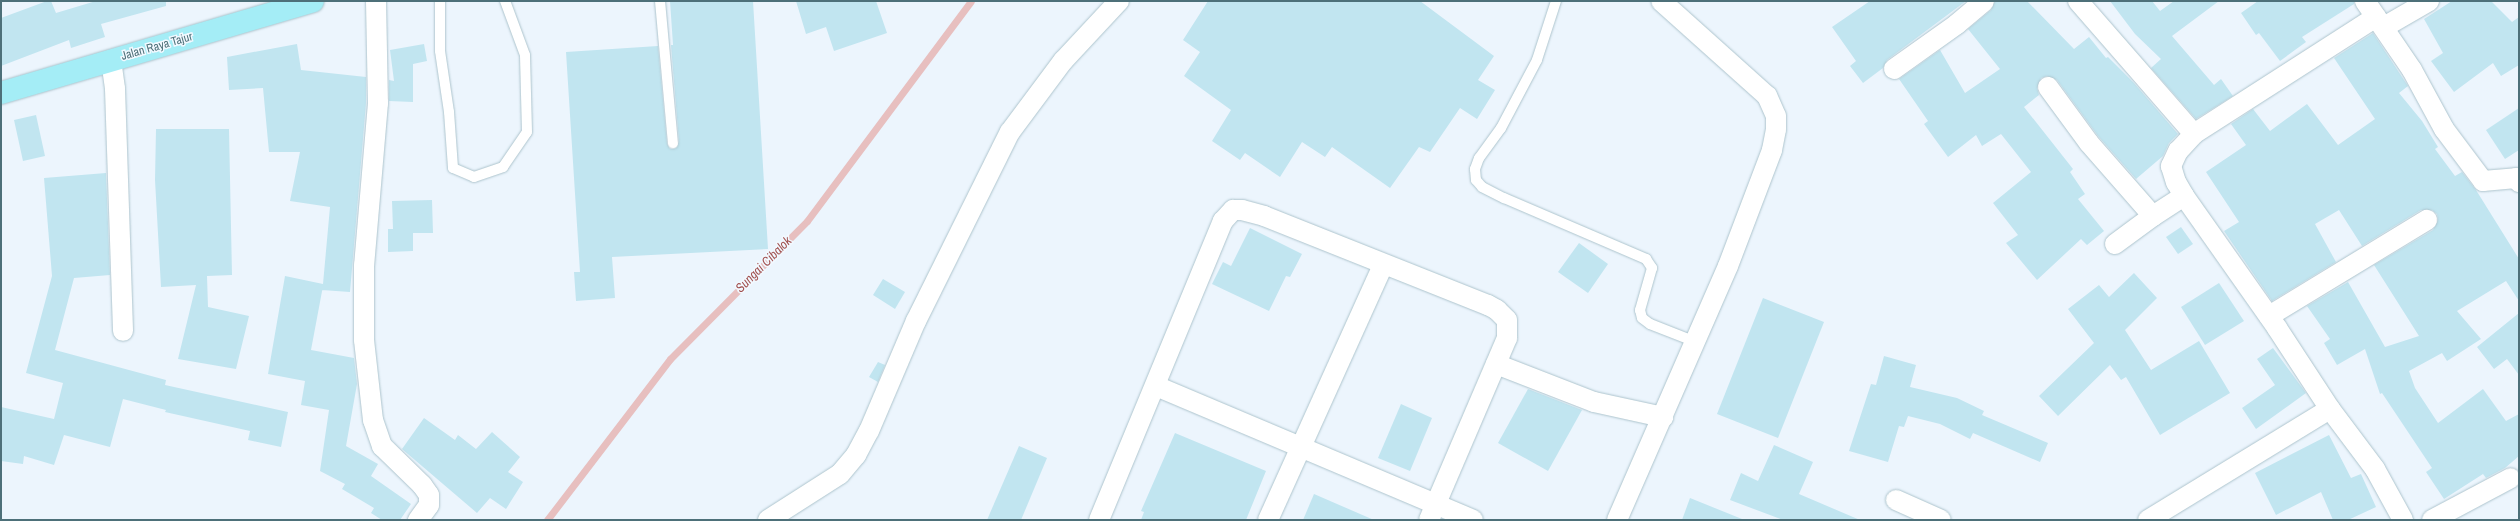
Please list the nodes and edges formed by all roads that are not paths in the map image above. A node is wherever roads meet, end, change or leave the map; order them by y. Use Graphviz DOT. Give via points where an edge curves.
graph roads {
  1 [pos="313,1"];
  2 [pos="376,1"];
  3 [pos="440,1"];
  4 [pos="505,1"];
  5 [pos="660,1"];
  6 [pos="1119,1"];
  7 [pos="1556,1"];
  8 [pos="1661,1"];
  9 [pos="1984,1"];
  10 [pos="2078,1"];
  11 [pos="2429,1"];
  12 [pos="2375,15"];
  13 [pos="111,60"];
  14 [pos="1894,69"];
  15 [pos="2048,87"];
  16 [pos="1,93"];
  17 [pos="2194,134"];
  18 [pos="673,143"];
  19 [pos="2518,178"];
  20 [pos="2184,196"];
  21 [pos="2152,216"];
  22 [pos="2428,220"];
  23 [pos="2115,244"];
  24 [pos="1383,265"];
  25 [pos="2269,316"];
  26 [pos="123,331"];
  27 [pos="1696,342"];
  28 [pos="1496,364"];
  29 [pos="1156,386"];
  30 [pos="2330,408"];
  31 [pos="1663,417"];
  32 [pos="1299,448"];
  33 [pos="2510,478"];
  34 [pos="1896,500"];
  35 [pos="1432,512"];
  36 [pos="418,520"];
  37 [pos="768,520"];
  38 [pos="1099,520"];
  39 [pos="1268,520"];
  40 [pos="1473,520"];
  41 [pos="1617,520"];
  42 [pos="1941,520"];
  43 [pos="2148,520"];
  44 [pos="2402,520"];
  45 [pos="2432,520"];
  1 -- 13 [label="highway, Jalan Raya Tajur"];
  2 -- 36 [label="street" via="378,103 364,265 364,340 374,420 382,446 429,495 429,505"];
  3 -- 4 [label="lane" via="440,51 449,112 453,168 474,177 503,168 527,132 525,55"];
  5 -- 18 [label="lane"];
  6 -- 37 [label="street" via="1058,66 1010,132 916,322 856,455 840,474"];
  7 -- 27 [label="lane" via="1537,60 1501,128 1479,158 1475,170 1476,180 1482,187 1504,198 1646,259 1652,268 1640,310 1642,318 1650,324"];
  8 -- 27 [label="street" via="1756,85 1772,104 1776,116 1772,150"];
  9 -- 14 [label="street" via="1957,24"];
  10 -- 17 [label="street"];
  11 -- 12 [label="street"];
  12 -- 17 [label="street"];
  12 -- 19 [label="street" via="2419,81 2444,130 2483,181"];
  13 -- 16 [label="highway, Jalan Raya Tajur"];
  13 -- 26 [label="street" via="115,89"];
  15 -- 21 [label="street" via="2089,143"];
  17 -- 20 [label="street" via="2178,151 2171,166"];
  20 -- 21 [label="street"];
  20 -- 25 [label="street"];
  21 -- 23 [label="street"];
  22 -- 25 [label="street"];
  24 -- 28 [label="street" via="1497,310 1507,320 1508,329"];
  24 -- 29 [label="street" via="1264,216 1250,211 1233,210 1224,221"];
  24 -- 32 [label="street"];
  25 -- 30 [label="street"];
  27 -- 31 [label="street"];
  28 -- 31 [label="street" via="1594,402"];
  28 -- 35 [label="street"];
  29 -- 32 [label="street"];
  29 -- 38 [label="street"];
  30 -- 43 [label="street"];
  30 -- 44 [label="street" via="2375,469"];
  31 -- 41 [label="street"];
  32 -- 35 [label="street"];
  32 -- 39 [label="street"];
  33 -- 45 [label="street"];
  34 -- 42 [label="street"];
  35 -- 40 [label="street"];
}
